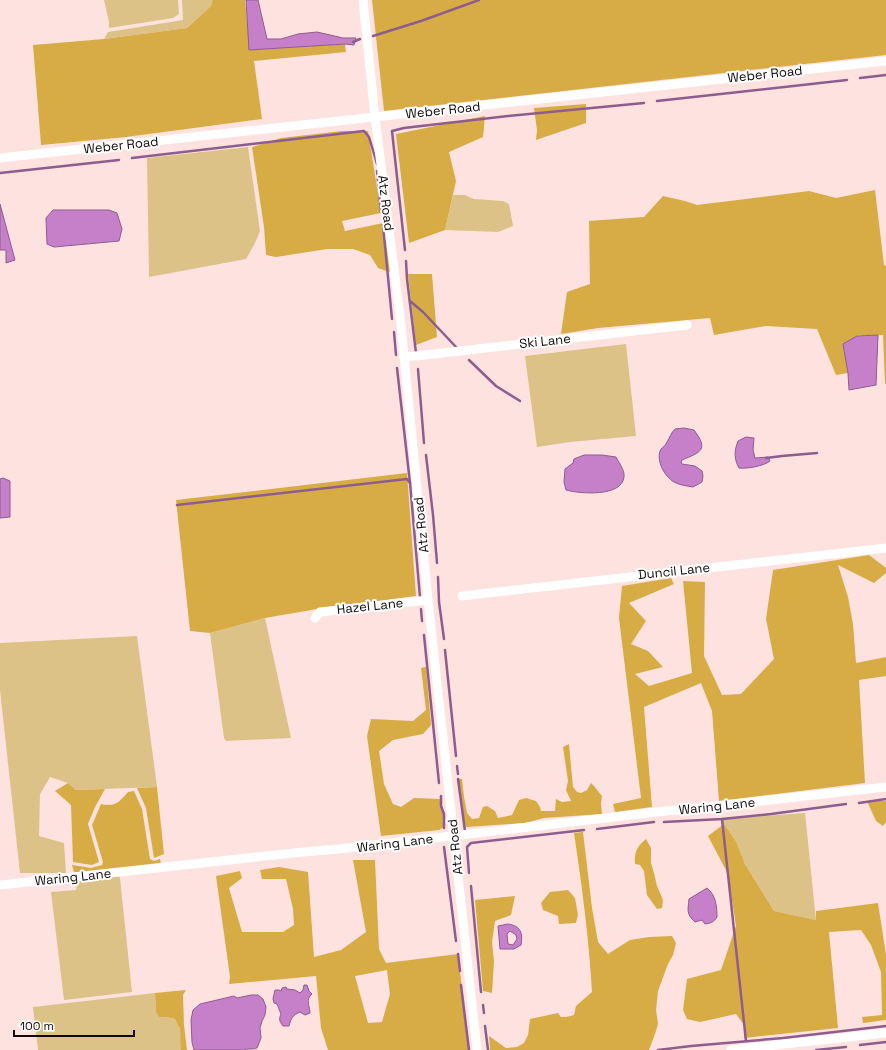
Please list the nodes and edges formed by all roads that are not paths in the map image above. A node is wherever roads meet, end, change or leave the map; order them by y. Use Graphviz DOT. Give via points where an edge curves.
graph roads {
  1 [pos="363,0"];
  2 [pos="886,61"];
  3 [pos="375,117"];
  4 [pos="0,158"];
  5 [pos="686,325"];
  6 [pos="404,357"];
  7 [pos="886,548"];
  8 [pos="462,596"];
  9 [pos="428,600"];
  10 [pos="315,618"];
  11 [pos="886,787"];
  12 [pos="453,836"];
  13 [pos="0,885"];
  14 [pos="886,1033"];
  15 [pos="477,1050"];
  16 [pos="731,1050"];
  1 -- 3 [label="street, Atz Road"];
  2 -- 3 [label="street, Weber Road"];
  3 -- 4 [label="street, Weber Road"];
  3 -- 6 [label="street, Atz Road"];
  5 -- 6 [label="street, Ski Lane"];
  6 -- 9 [label="street, Atz Road"];
  7 -- 8 [label="street, Duncil Lane"];
  9 -- 10 [label="street, Hazel Lane" via="320,612"];
  9 -- 12 [label="street, Atz Road"];
  11 -- 12 [label="street, Waring Lane"];
  12 -- 13 [label="street, Waring Lane"];
  12 -- 15 [label="street, Atz Road"];
  14 -- 16 [label="street"];
}
